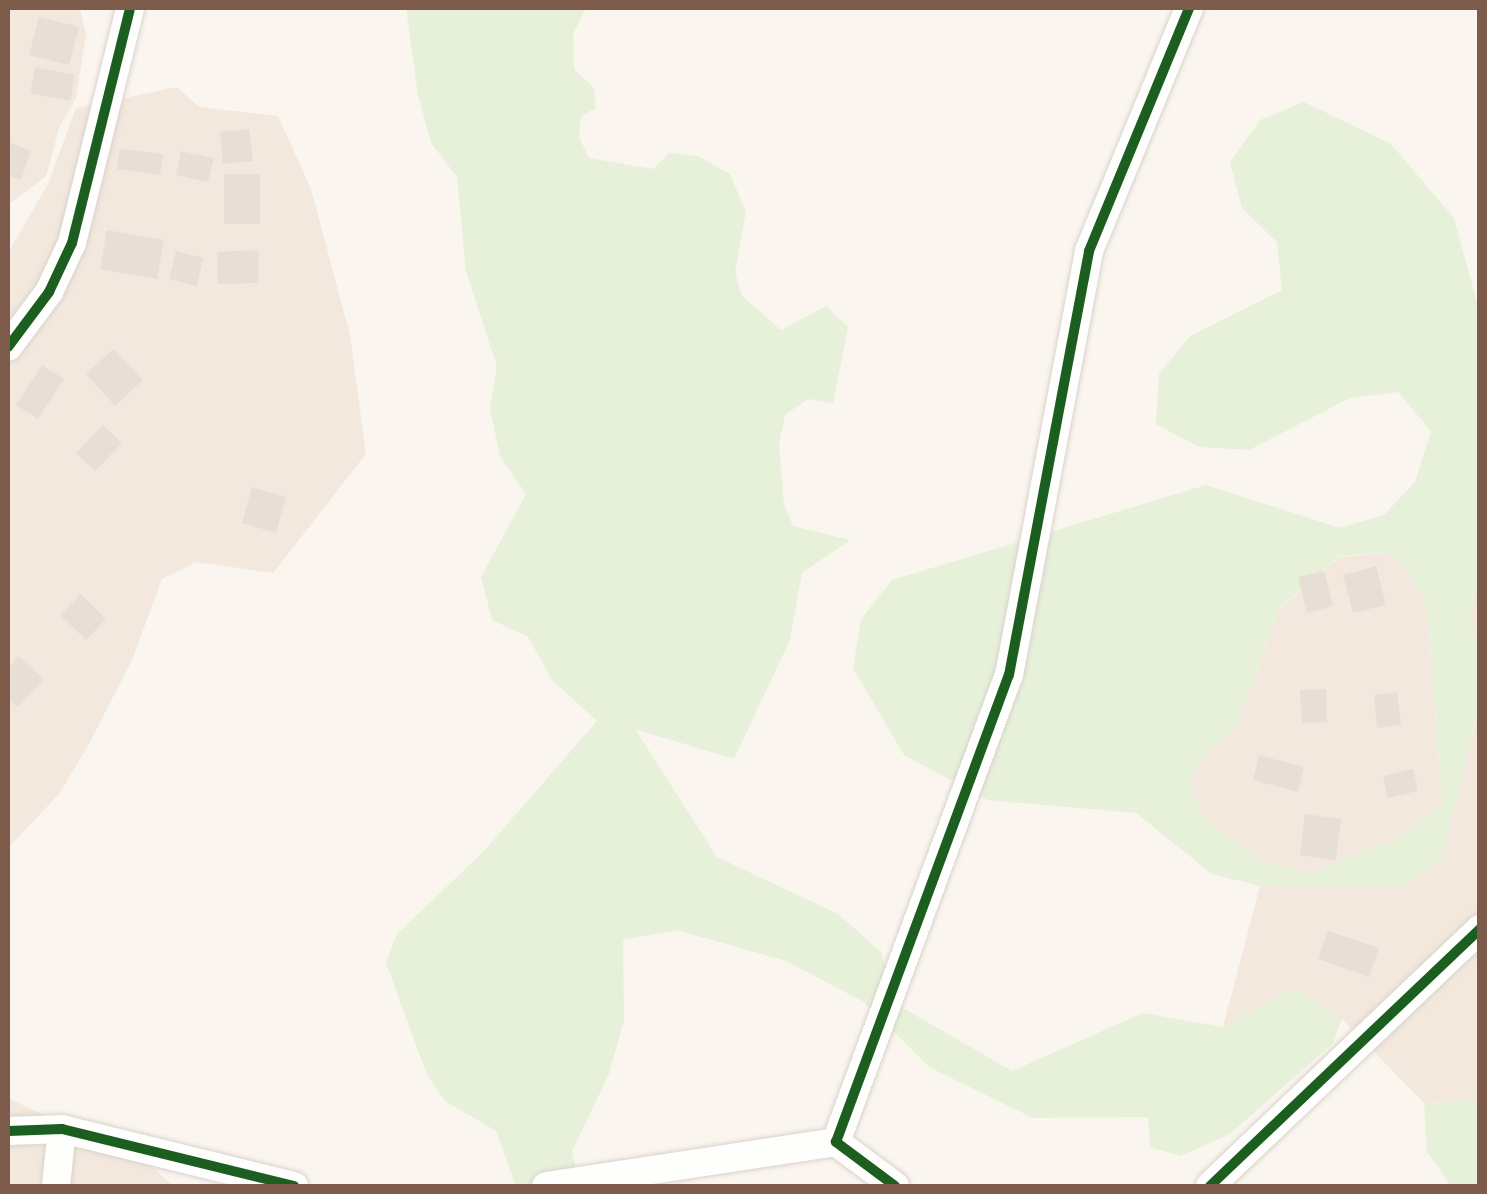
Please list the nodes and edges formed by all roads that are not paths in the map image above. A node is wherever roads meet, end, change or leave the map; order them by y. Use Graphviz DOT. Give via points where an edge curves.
graph roads {
  1 [pos="130,8"];
  2 [pos="1190,8"];
  3 [pos="8,347"];
  4 [pos="1480,929"];
  5 [pos="62,1129"];
  6 [pos="8,1131"];
  7 [pos="836,1142"];
  8 [pos="56,1186"];
  9 [pos="294,1186"];
  10 [pos="546,1186"];
  11 [pos="895,1186"];
  12 [pos="1210,1186"];
  1 -- 3 [label="street" via="72,243 49,292"];
  2 -- 7 [label="street" via="1089,251 1008,675"];
  4 -- 12 [label="street"];
  5 -- 6 [label="street"];
  5 -- 8 [label="street"];
  5 -- 9 [label="street"];
  7 -- 10 [label="street"];
  7 -- 11 [label="street"];
}
